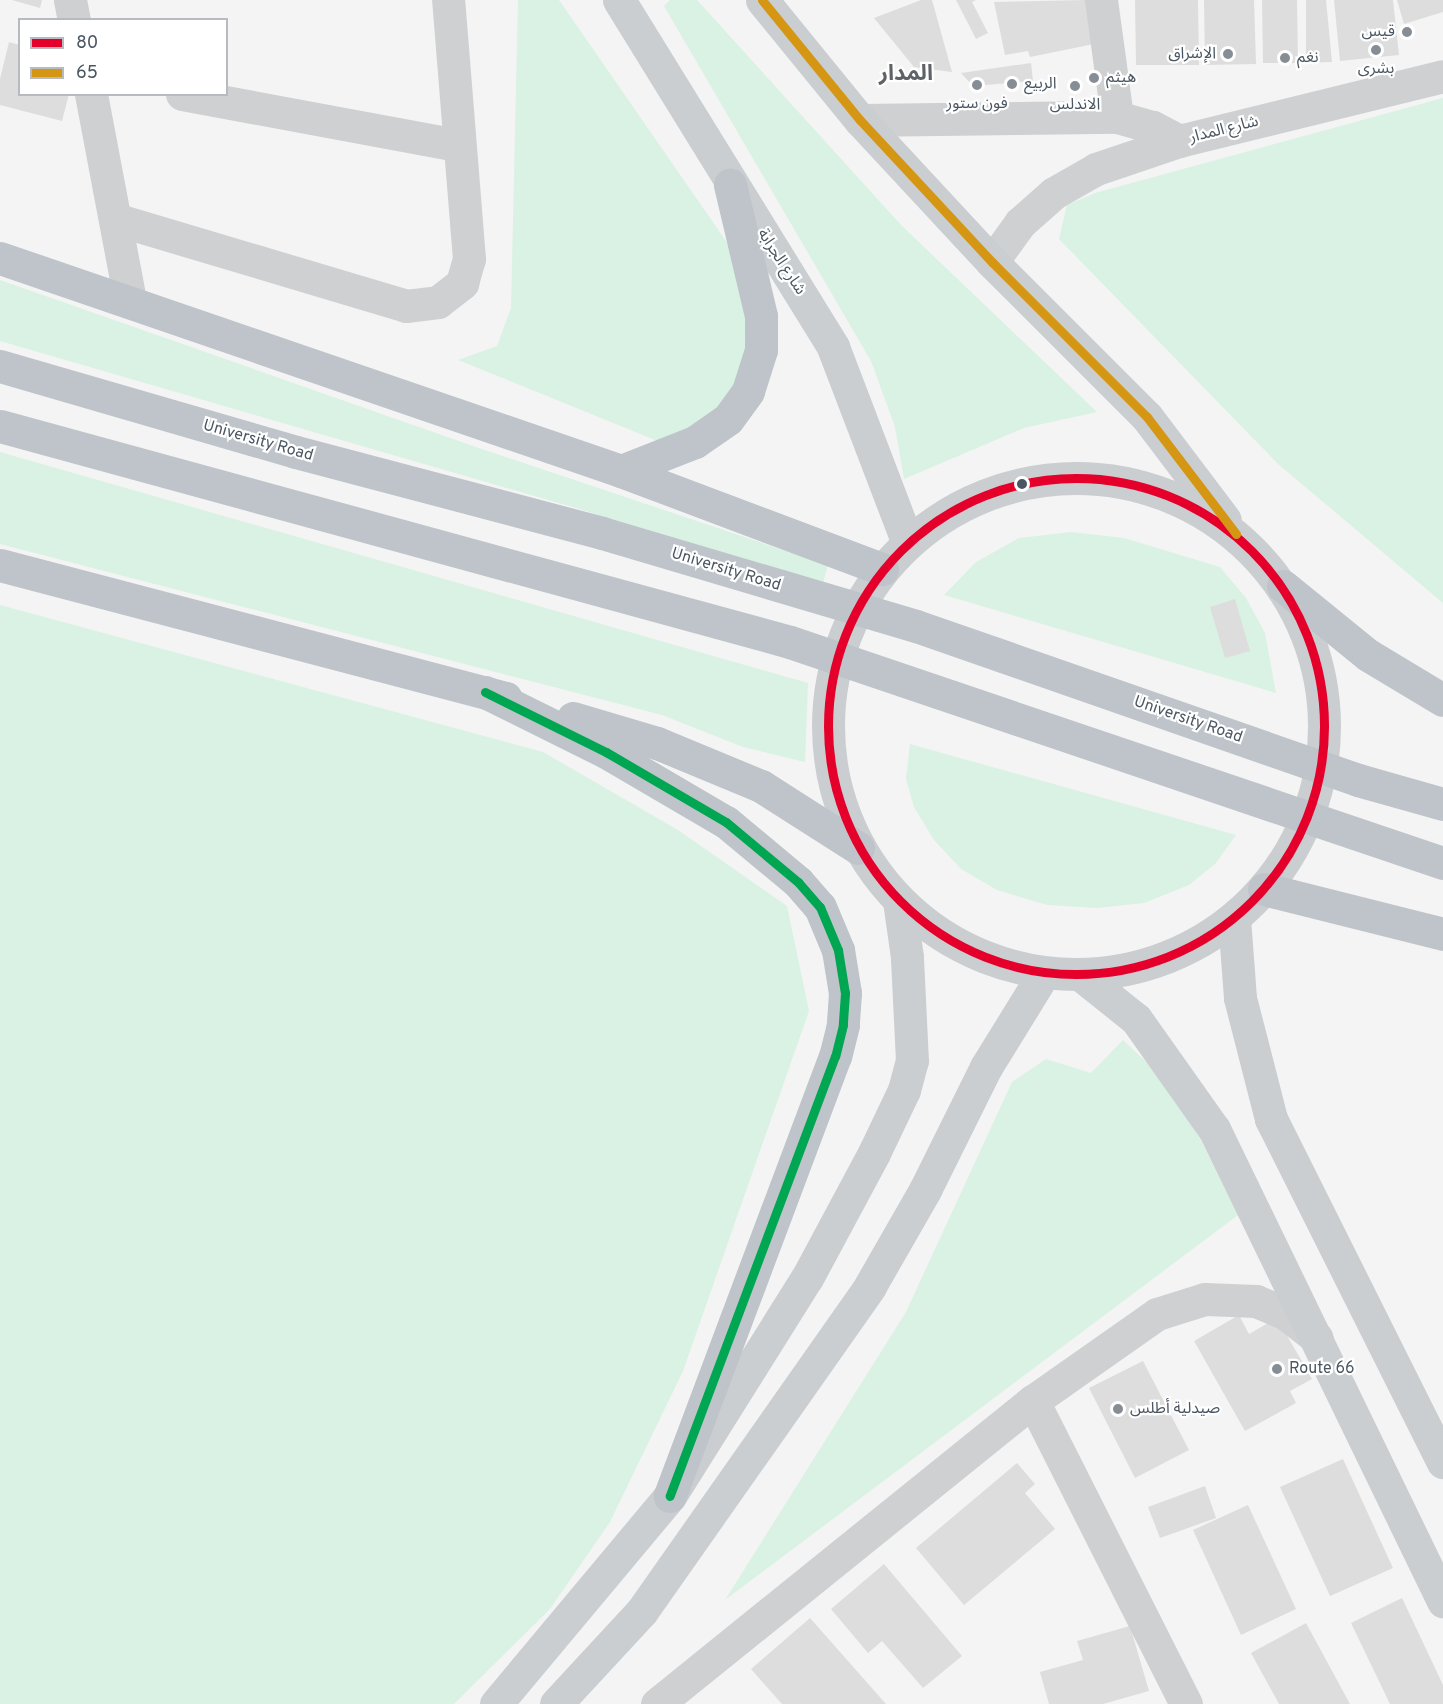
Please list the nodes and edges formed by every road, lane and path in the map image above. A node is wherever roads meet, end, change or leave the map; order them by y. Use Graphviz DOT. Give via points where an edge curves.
graph roads {
  1 [pos="70,0"];
  2 [pos="448,0"];
  3 [pos="619,0"];
  4 [pos="649,0"];
  5 [pos="762,0"];
  6 [pos="1101,0"];
  7 [pos="74,18"];
  8 [pos="648,47"];
  9 [pos="1443,76"];
  10 [pos="91,96"];
  11 [pos="193,96"];
  12 [pos="1117,117"];
  13 [pos="860,120"];
  14 [pos="1179,141"];
  15 [pos="458,145"];
  16 [pos="730,185"];
  17 [pos="115,219"];
  18 [pos="0,258"];
  19 [pos="992,262"];
  20 [pos="130,301"];
  21 [pos="0,366"];
  22 [pos="0,426"];
  23 [pos="621,471"];
  24 [pos="1236,534"];
  25 [pos="908,543"];
  26 [pos="0,565"];
  27 [pos="882,569"];
  28 [pos="1283,586"];
  29 [pos="485,692"];
  30 [pos="1443,700"];
  31 [pos="1443,804"];
  32 [pos="858,848"];
  33 [pos="1443,863"];
  34 [pos="1264,889"];
  35 [pos="899,902"];
  36 [pos="1234,918"];
  37 [pos="1443,934"];
  38 [pos="1044,973"];
  39 [pos="1081,975"];
  40 [pos="1317,1338"];
  41 [pos="1033,1401"];
  42 [pos="1443,1462"];
  43 [pos="670,1496"];
  44 [pos="1443,1601"];
  45 [pos="496,1704"];
  46 [pos="555,1704"];
  47 [pos="657,1704"];
  48 [pos="1186,1704"];
  1 -- 7 [label="street"];
  2 -- 15 [label="street"];
  3 -- 8 [label="main road, شارع الجرابة"];
  4 -- 8 [label="main road"];
  5 -- 13 [label="main road"];
  6 -- 12 [label="street"];
  8 -- 16 [label="main road, شارع الجرابة"];
  9 -- 14 [label="street, شارع المدار"];
  10 -- 17 [label="street"];
  11 -- 15 [label="street"];
  12 -- 13 [label="street, شارع المدار"];
  12 -- 14 [label="street, شارع المدار" via="1153,127"];
  13 -- 19 [label="main road"];
  14 -- 19 [label="street" via="1096,170 1054,193 1020,223"];
  15 -- 17 [label="street" via="469,259 462,283 438,302 406,306"];
  16 -- 23 [label="highway" via="761,316 761,350 748,391 728,419 695,442"];
  16 -- 25 [label="main road, شارع الجرابة" via="833,347"];
  17 -- 20 [label="street"];
  18 -- 20 [label="highway"];
  19 -- 24 [label="main road" via="1147,417"];
  20 -- 23 [label="highway"];
  21 -- 31 [label="highway, University Road" via="296,452 602,533 916,626 1358,780"];
  22 -- 33 [label="highway" via="790,642"];
  23 -- 27 [label="highway"];
  24 -- 25 [label="main road" via="1175,497 1117,482 1034,481 966,503"];
  24 -- 28 [label="main road"];
  25 -- 27 [label="main road"];
  26 -- 29 [label="highway"];
  27 -- 32 [label="main road" via="844,633 827,705 832,778"];
  28 -- 30 [label="highway" via="1368,655"];
  28 -- 34 [label="main road" via="1317,659 1326,741 1307,820"];
  29 -- 32 [label="highway" via="657,743 761,786"];
  29 -- 43 [label="highway" via="606,752 726,822 798,882 820,907 838,950 845,993 843,1026 835,1056"];
  32 -- 35 [label="main road"];
  34 -- 36 [label="main road"];
  34 -- 37 [label="highway"];
  35 -- 38 [label="main road" via="941,936 991,960"];
  35 -- 43 [label="main road" via="912,1020 912,1061 904,1090 807,1278"];
  36 -- 39 [label="main road" via="1187,949 1136,967"];
  36 -- 42 [label="main road" via="1240,998 1271,1119"];
  38 -- 39 [label="main road"];
  38 -- 46 [label="main road" via="986,1067 925,1190 870,1286 642,1611"];
  39 -- 40 [label="main road" via="1136,1019 1214,1129"];
  40 -- 41 [label="street" via="1286,1314 1256,1300 1205,1299 1174,1306"];
  40 -- 44 [label="main road"];
  41 -- 47 [label="street"];
  41 -- 48 [label="street"];
  43 -- 45 [label="main road"];
}
